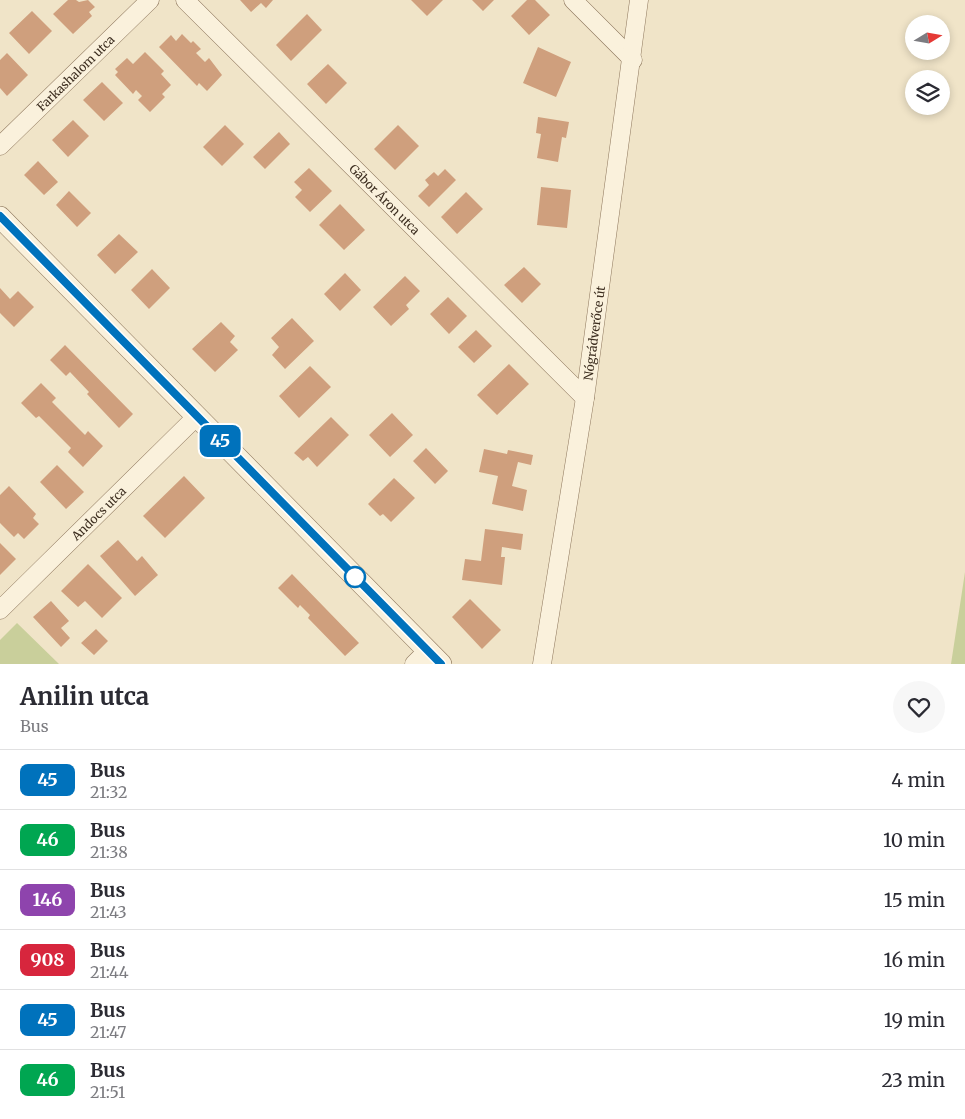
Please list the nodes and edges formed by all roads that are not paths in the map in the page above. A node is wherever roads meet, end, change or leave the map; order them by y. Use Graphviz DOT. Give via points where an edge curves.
graph roads {
  1 [pos="150,0"];
  2 [pos="185,0"];
  3 [pos="573,0"];
  4 [pos="639,0"];
  5 [pos="632,60"];
  6 [pos="0,146"];
  7 [pos="0,216"];
  8 [pos="585,398"];
  9 [pos="196,417"];
  10 [pos="0,610"];
  11 [pos="428,659"];
  12 [pos="542,664"];
  1 -- 6 [label="street, Farkashalom utca"];
  2 -- 8 [label="street, Gábor Áron utca"];
  3 -- 5 [label="street"];
  4 -- 5 [label="street, Nógrádverőce út"];
  5 -- 8 [label="street, Nógrádverőce út"];
  7 -- 9 [label="street"];
  8 -- 12 [label="street, Nógrádverőce út"];
  9 -- 10 [label="street, Andocs utca"];
  9 -- 11 [label="street"];
}
